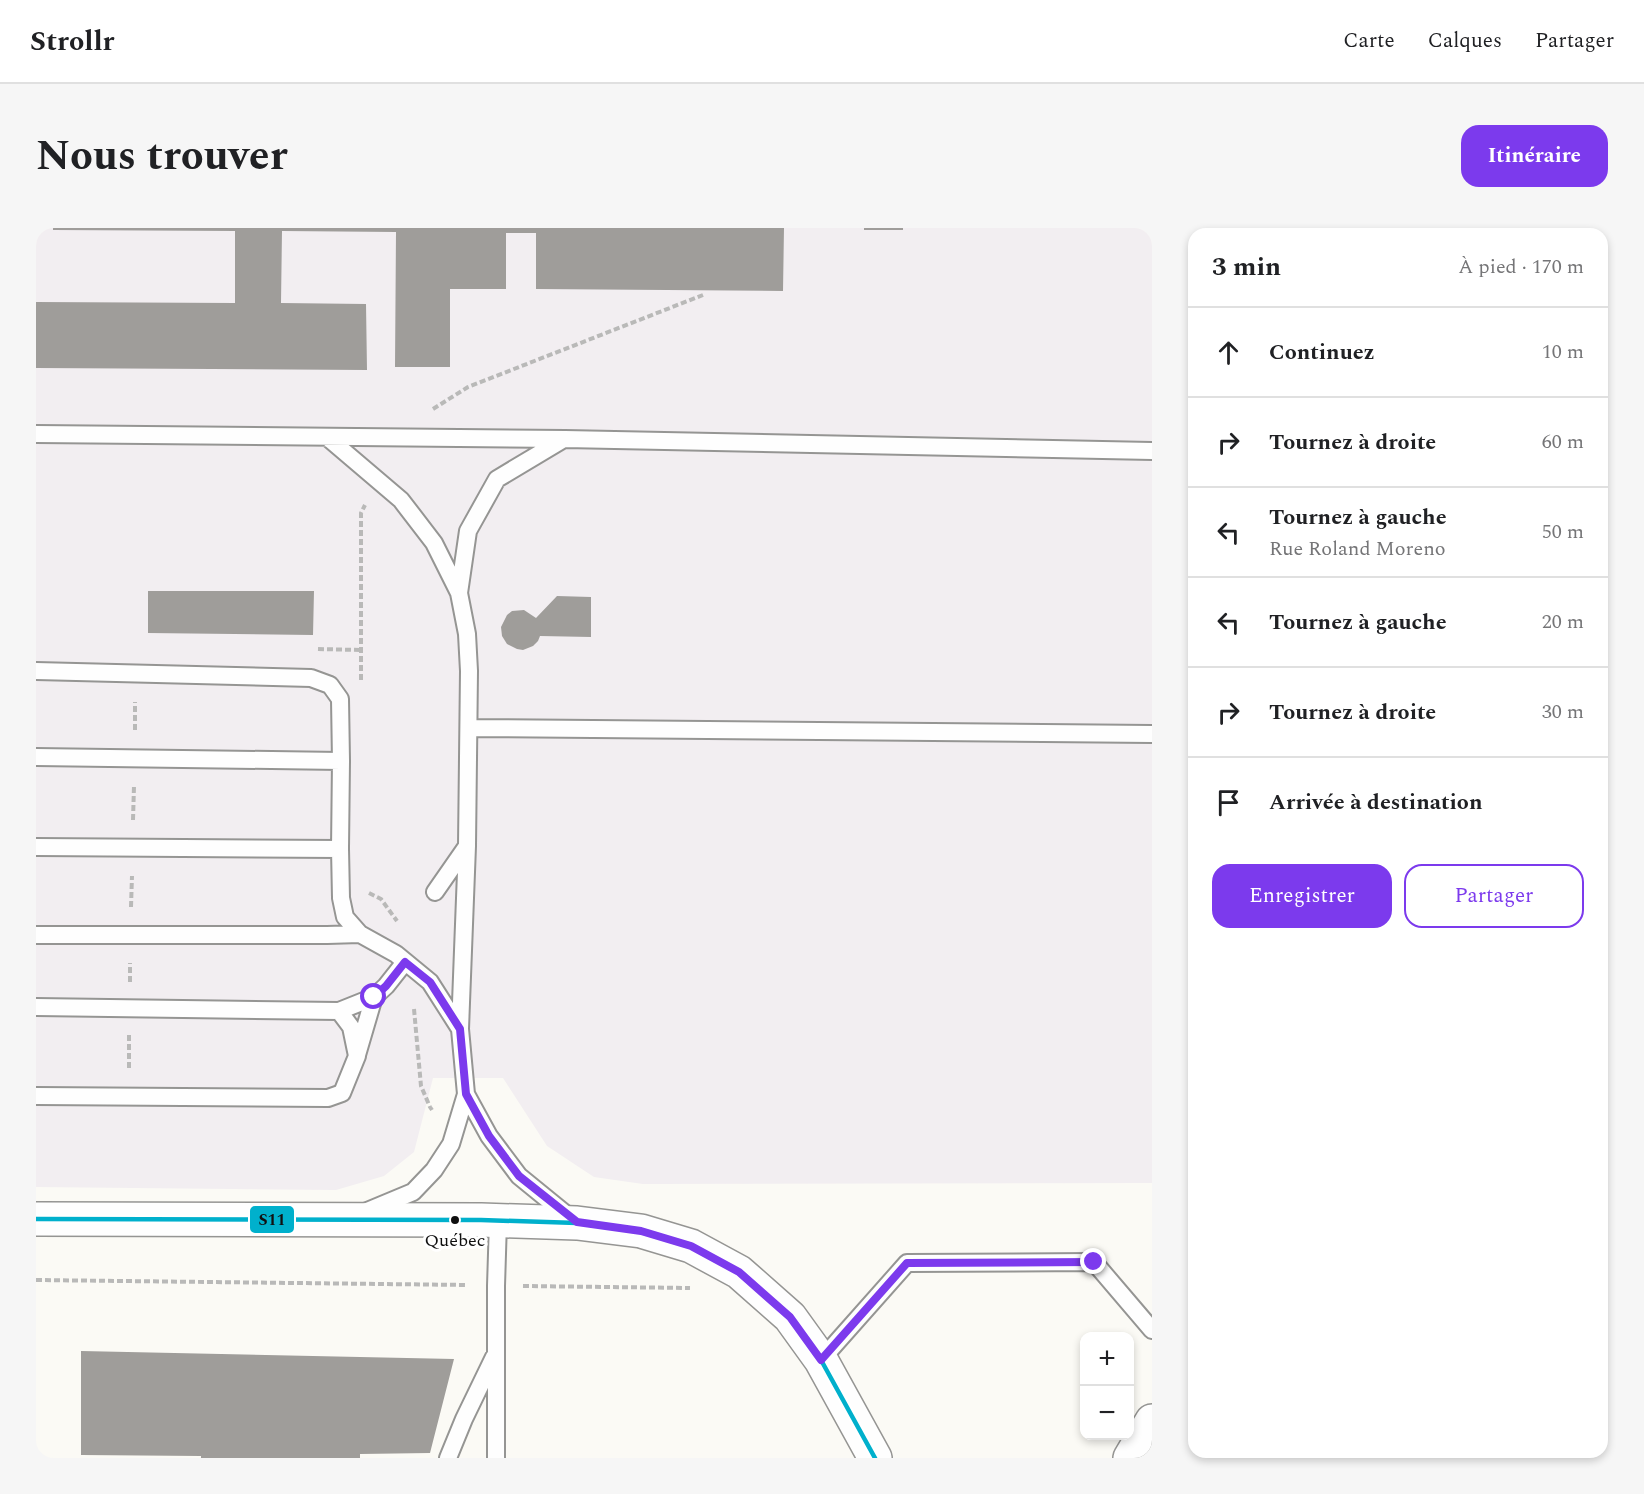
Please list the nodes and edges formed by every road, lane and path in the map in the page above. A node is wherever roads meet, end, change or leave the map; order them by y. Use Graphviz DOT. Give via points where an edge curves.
graph roads {
  1 [pos="704,294"];
  2 [pos="36,434"];
  3 [pos="327,437"];
  4 [pos="412,438"];
  5 [pos="565,439"];
  6 [pos="1152,451"];
  7 [pos="380,482"];
  8 [pos="459,593"];
  9 [pos="314,649"];
  10 [pos="361,650"];
  11 [pos="36,671"];
  12 [pos="135,673"];
  13 [pos="361,686"];
  14 [pos="469,728"];
  15 [pos="1152,734"];
  16 [pos="36,757"];
  17 [pos="135,758"];
  18 [pos="341,761"];
  19 [pos="467,846"];
  20 [pos="36,847"];
  21 [pos="132,847"];
  22 [pos="340,849"];
  23 [pos="362,889"];
  24 [pos="435,891"];
  25 [pos="360,934"];
  26 [pos="36,935"];
  27 [pos="131,935"];
  28 [pos="410,966"];
  29 [pos="374,997"];
  30 [pos="36,1007"];
  31 [pos="129,1008"];
  32 [pos="339,1011"];
  33 [pos="460,1029"];
  34 [pos="357,1056"];
  35 [pos="466,1094"];
  36 [pos="36,1096"];
  37 [pos="129,1097"];
  38 [pos="451,1144"];
  39 [pos="36,1219"];
  40 [pos="345,1220"];
  41 [pos="498,1221"];
  42 [pos="577,1222"];
  43 [pos="36,1280"];
  44 [pos="496,1286"];
  45 [pos="701,1288"];
  46 [pos="1152,1330"];
  47 [pos="496,1353"];
  48 [pos="821,1360"];
  49 [pos="448,1458"];
  50 [pos="496,1458"];
  51 [pos="875,1458"];
  1 -- 4 [label="path" via="468,387 429,411"];
  2 -- 3 [label="lane"];
  3 -- 4 [label="lane"];
  3 -- 7 [label="lane"];
  4 -- 5 [label="lane"];
  5 -- 6 [label="lane"];
  5 -- 8 [label="lane" via="497,479 468,531"];
  7 -- 8 [label="lane" via="401,500 434,543"];
  7 -- 10 [label="path" via="361,513"];
  8 -- 14 [label="lane" via="467,643"];
  9 -- 10 [label="path"];
  10 -- 13 [label="path"];
  11 -- 12 [label="lane"];
  12 -- 17 [label="path"];
  12 -- 18 [label="lane" via="311,678 330,685 340,699"];
  14 -- 15 [label="lane"];
  14 -- 19 [label="lane"];
  16 -- 17 [label="lane"];
  17 -- 18 [label="lane"];
  17 -- 21 [label="path"];
  18 -- 22 [label="lane"];
  19 -- 24 [label="lane"];
  19 -- 33 [label="lane"];
  20 -- 21 [label="lane"];
  21 -- 22 [label="lane"];
  21 -- 27 [label="path"];
  22 -- 25 [label="lane" via="345,916"];
  23 -- 28 [label="path" via="381,899 405,928 414,943"];
  25 -- 27 [label="lane"];
  25 -- 28 [label="lane"];
  26 -- 27 [label="lane"];
  27 -- 31 [label="path"];
  28 -- 29 [label="lane"];
  28 -- 33 [label="lane" via="430,982"];
  28 -- 38 [label="path" via="421,1086"];
  29 -- 32 [label="lane"];
  29 -- 34 [label="lane"];
  30 -- 31 [label="lane"];
  31 -- 32 [label="lane"];
  31 -- 37 [label="path"];
  32 -- 34 [label="lane" via="351,1027"];
  33 -- 35 [label="lane"];
  34 -- 37 [label="lane" via="342,1093 328,1098"];
  35 -- 38 [label="lane"];
  35 -- 42 [label="lane" via="489,1136 519,1176"];
  36 -- 37 [label="lane"];
  38 -- 40 [label="lane" via="413,1192"];
  39 -- 40 [label="street"];
  40 -- 41 [label="street"];
  41 -- 42 [label="street"];
  41 -- 44 [label="lane"];
  42 -- 48 [label="street" via="641,1231 691,1246 739,1272 790,1317"];
  43 -- 44 [label="path"];
  44 -- 45 [label="path"];
  44 -- 47 [label="lane"];
  46 -- 48 [label="lane" via="1094,1262 907,1263"];
  47 -- 49 [label="lane"];
  47 -- 50 [label="lane"];
  48 -- 51 [label="street"];
}
